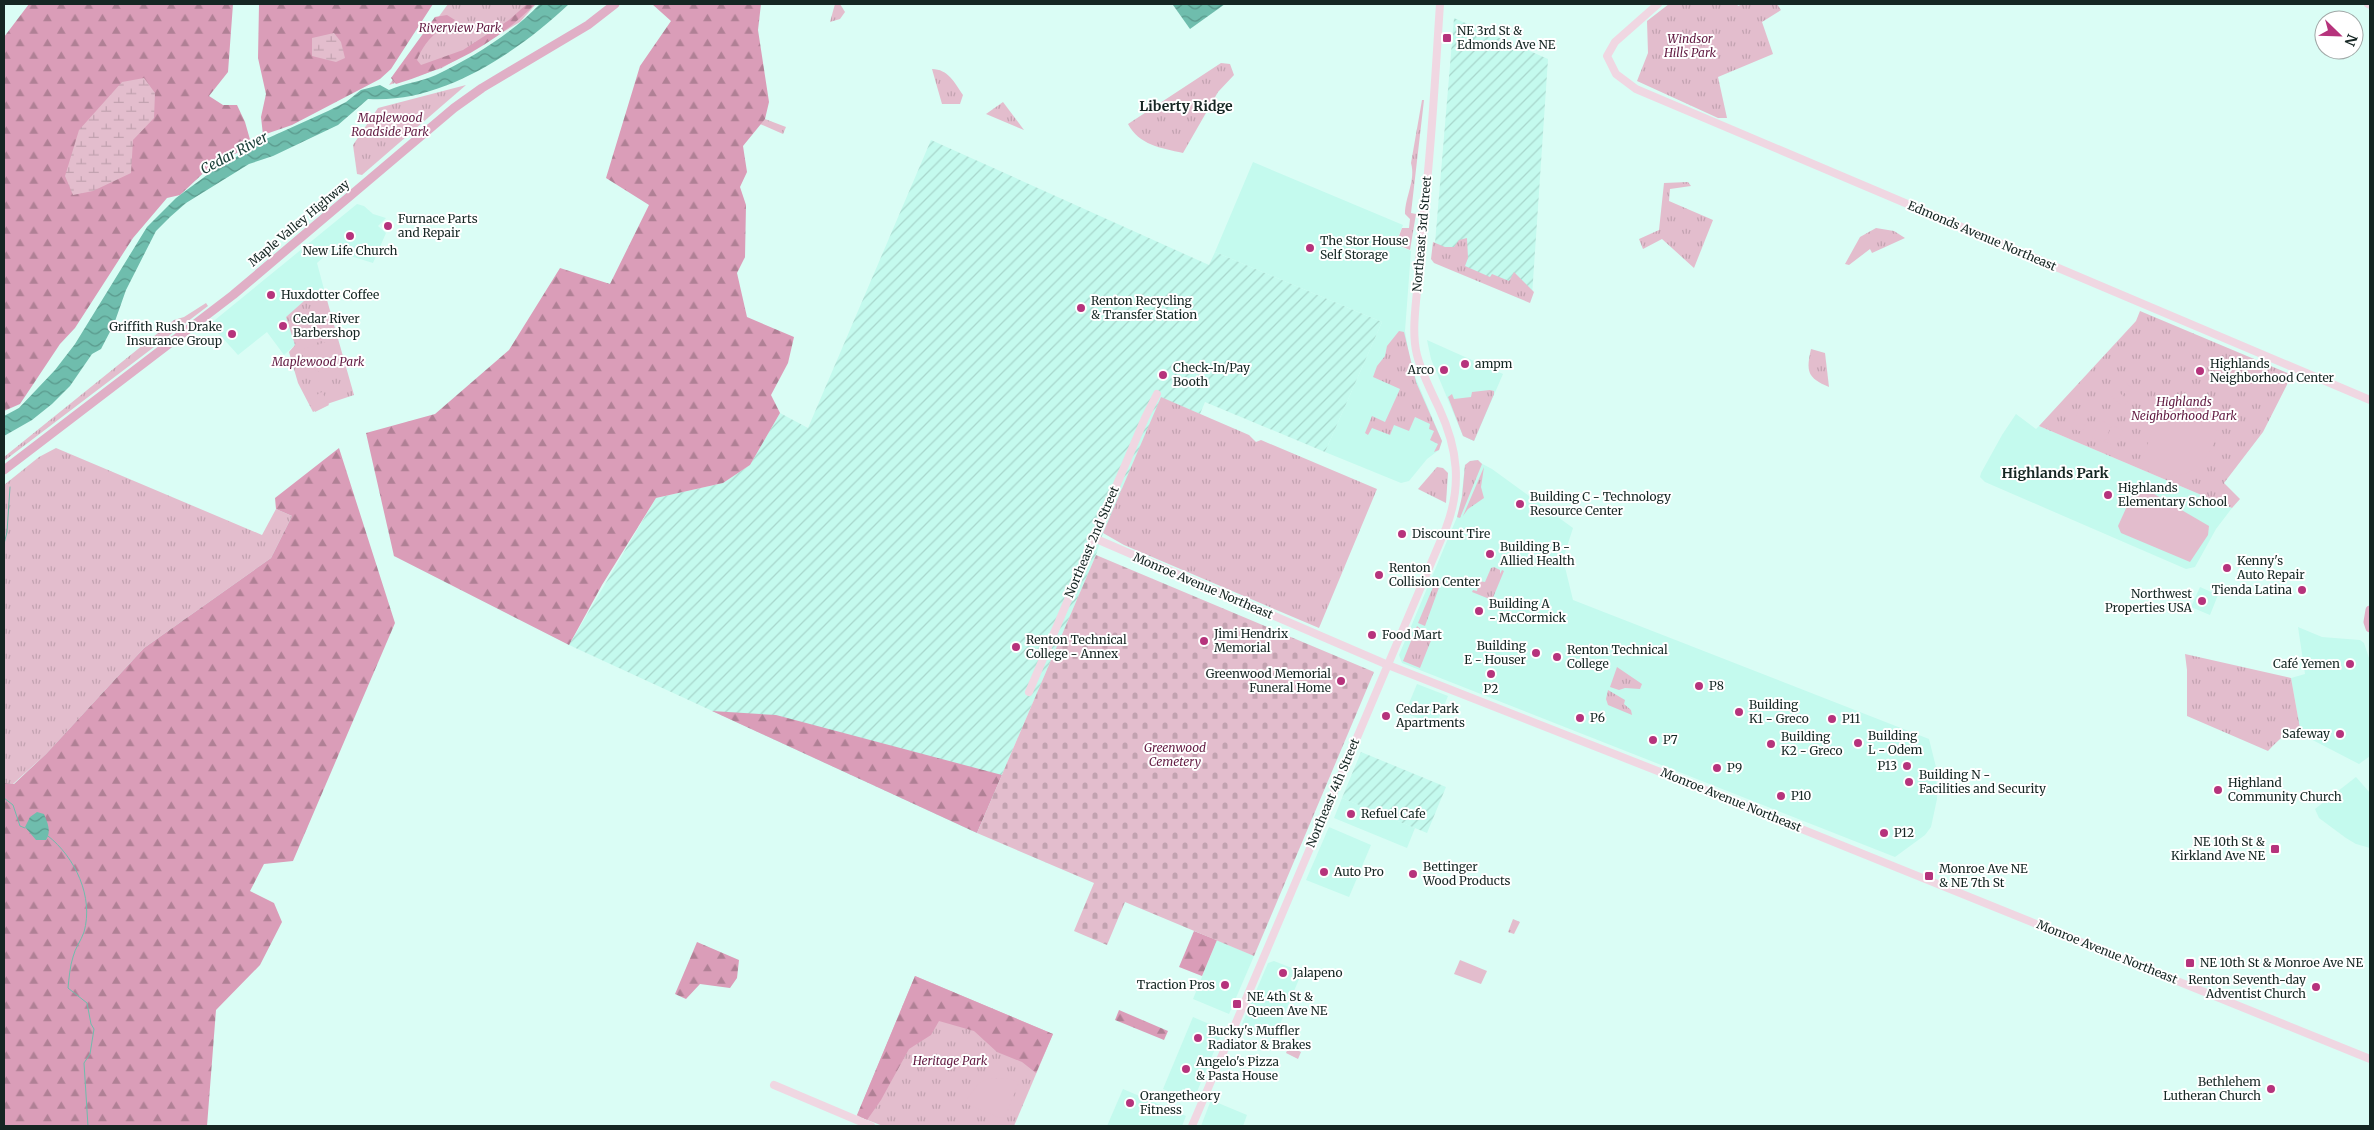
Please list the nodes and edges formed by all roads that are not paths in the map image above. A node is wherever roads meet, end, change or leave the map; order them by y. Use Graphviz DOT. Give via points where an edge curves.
graph roads {
  1 [pos="615,4"];
  2 [pos="1440,4"];
  3 [pos="1658,4"];
  4 [pos="1157,394"];
  5 [pos="2370,400"];
  6 [pos="1456,457"];
  7 [pos="4,470"];
  8 [pos="1094,538"];
  9 [pos="2370,610"];
  10 [pos="2370,628"];
  11 [pos="1388,665"];
  12 [pos="1028,692"];
  13 [pos="2370,1059"];
  14 [pos="774,1085"];
  15 [pos="871,1126"];
  16 [pos="1192,1126"];
  1 -- 7 [label="main road, Maple Valley Highway" via="588,25 454,108 233,295"];
  2 -- 6 [label="street, Northeast 3rd Street" via="1414,331 1422,371 1449,432"];
  3 -- 5 [label="street, Edmonds Avenue Northeast" via="1615,42 1607,56 1611,68 1621,80 1646,94"];
  4 -- 8 [label="street, Northeast 2nd Street"];
  6 -- 11 [label="street, Northeast 4th Street" via="1457,483 1450,516"];
  8 -- 11 [label="street, Monroe Avenue Northeast"];
  8 -- 12 [label="street, Northeast 2nd Street"];
  9 -- 10 [label="main road"];
  11 -- 13 [label="street, Monroe Avenue Northeast"];
  11 -- 16 [label="street, Northeast 4th Street"];
  14 -- 15 [label="street"];
}
